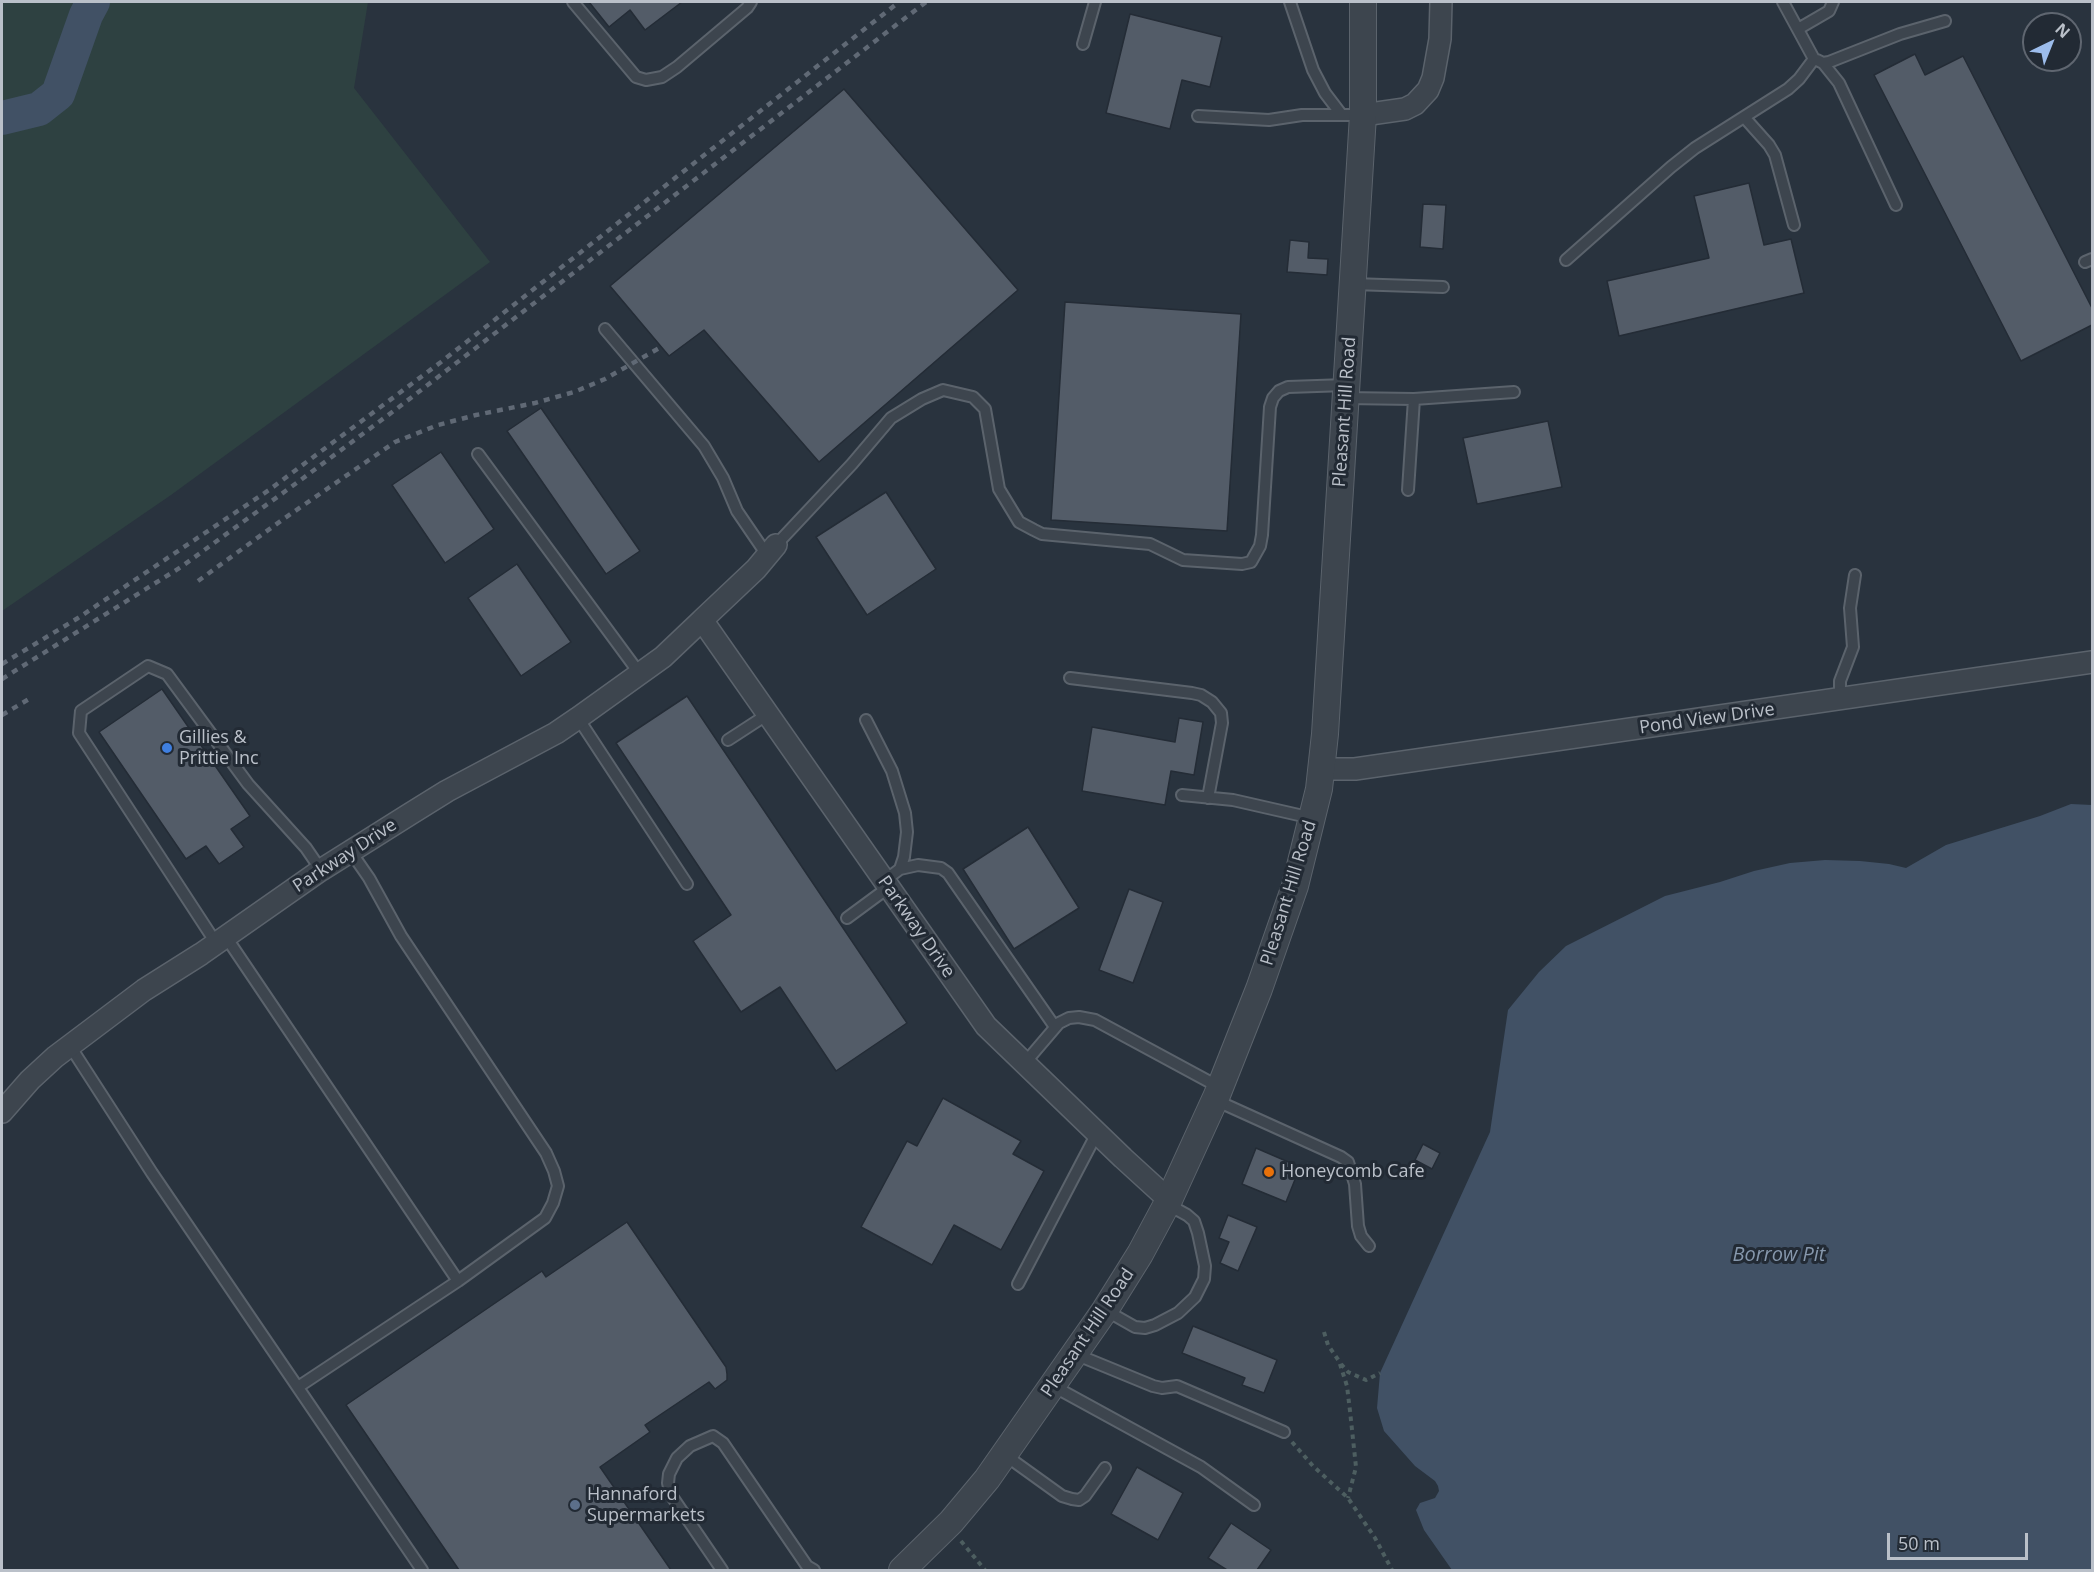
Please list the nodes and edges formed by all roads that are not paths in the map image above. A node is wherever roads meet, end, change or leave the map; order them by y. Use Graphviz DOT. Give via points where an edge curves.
graph roads {
  1 [pos="573,2"];
  2 [pos="751,2"];
  3 [pos="1095,2"];
  4 [pos="1290,2"];
  5 [pos="1363,2"];
  6 [pos="1441,2"];
  7 [pos="1783,2"];
  8 [pos="1833,2"];
  9 [pos="1945,21"];
  10 [pos="1798,29"];
  11 [pos="1083,44"];
  12 [pos="1819,61"];
  13 [pos="1352,114"];
  14 [pos="1198,116"];
  15 [pos="1744,117"];
  16 [pos="1896,205"];
  17 [pos="1794,225"];
  18 [pos="1566,260"];
  19 [pos="1353,284"];
  20 [pos="1443,287"];
  21 [pos="605,329"];
  22 [pos="1345,391"];
  23 [pos="1514,392"];
  24 [pos="1414,399"];
  25 [pos="478,454"];
  26 [pos="1408,490"];
  27 [pos="771,550"];
  28 [pos="1855,576"];
  29 [pos="702,620"];
  30 [pos="2092,662"];
  31 [pos="640,674"];
  32 [pos="1070,678"];
  33 [pos="1840,699"];
  34 [pos="768,714"];
  35 [pos="578,718"];
  36 [pos="866,720"];
  37 [pos="728,740"];
  38 [pos="1321,769"];
  39 [pos="1182,795"];
  40 [pos="1208,798"];
  41 [pos="1312,818"];
  42 [pos="351,852"];
  43 [pos="321,870"];
  44 [pos="891,879"];
  45 [pos="687,885"];
  46 [pos="847,918"];
  47 [pos="221,940"];
  48 [pos="1055,1027"];
  49 [pos="70,1046"];
  50 [pos="1024,1064"];
  51 [pos="1217,1094"];
  52 [pos="2,1112"];
  53 [pos="1097,1133"];
  54 [pos="1168,1202"];
  55 [pos="1369,1246"];
  56 [pos="458,1281"];
  57 [pos="1018,1284"];
  58 [pos="1106,1310"];
  59 [pos="1075,1354"];
  60 [pos="1053,1386"];
  61 [pos="298,1387"];
  62 [pos="1284,1432"];
  63 [pos="1004,1455"];
  64 [pos="1106,1468"];
  65 [pos="1254,1505"];
  66 [pos="807,1569"];
  67 [pos="422,1570"];
  68 [pos="722,1570"];
  69 [pos="902,1570"];
  1 -- 2 [label="lane" via="636,77 646,80 662,77 677,67"];
  3 -- 11 [label="lane"];
  4 -- 13 [label="lane" via="1325,93"];
  5 -- 13 [label="street, Pleasant Hill Road"];
  6 -- 13 [label="street" via="1440,39 1434,78 1428,90 1405,109"];
  7 -- 10 [label="lane"];
  8 -- 10 [label="lane" via="1829,11"];
  9 -- 12 [label="lane"];
  10 -- 12 [label="lane"];
  12 -- 15 [label="lane" via="1788,89"];
  12 -- 16 [label="lane" via="1839,83"];
  13 -- 14 [label="lane" via="1269,120"];
  13 -- 19 [label="street, Pleasant Hill Road"];
  15 -- 17 [label="lane" via="1775,156"];
  15 -- 18 [label="lane" via="1671,166"];
  19 -- 20 [label="lane"];
  19 -- 22 [label="street, Pleasant Hill Road"];
  21 -- 27 [label="lane" via="704,446 737,512"];
  22 -- 24 [label="lane"];
  22 -- 27 [label="lane" via="1288,387 1273,398 1260,546 1251,562 1183,560 1150,544 1042,534 1019,522 999,489 985,409 973,397 942,390 891,418"];
  22 -- 38 [label="street, Pleasant Hill Road"];
  23 -- 24 [label="lane"];
  24 -- 26 [label="lane"];
  25 -- 31 [label="lane"];
  27 -- 29 [label="street, Parkway Drive"];
  28 -- 33 [label="lane" via="1850,608 1853,647 1840,681"];
  29 -- 31 [label="street, Parkway Drive"];
  29 -- 34 [label="street, Parkway Drive"];
  30 -- 33 [label="street, Pond View Drive"];
  31 -- 35 [label="street, Parkway Drive"];
  32 -- 40 [label="lane" via="1192,693 1212,702 1221,713 1222,723"];
  33 -- 38 [label="street, Pond View Drive" via="1355,769"];
  34 -- 37 [label="lane"];
  34 -- 44 [label="street, Parkway Drive"];
  35 -- 42 [label="street, Parkway Drive" via="447,791"];
  35 -- 45 [label="lane"];
  36 -- 44 [label="lane" via="892,771 905,813 904,857"];
  38 -- 41 [label="street, Pleasant Hill Road"];
  39 -- 40 [label="lane"];
  40 -- 41 [label="lane"];
  41 -- 51 [label="street, Pleasant Hill Road" via="1295,886"];
  42 -- 43 [label="street, Parkway Drive"];
  42 -- 56 [label="lane" via="401,936 546,1154 558,1186 545,1218"];
  43 -- 47 [label="street, Parkway Drive"];
  43 -- 47 [label="lane" via="248,784 167,674 148,666 81,711 79,733"];
  44 -- 46 [label="lane"];
  44 -- 48 [label="lane" via="918,865 941,868 954,879"];
  44 -- 50 [label="street, Parkway Drive" via="986,1026"];
  47 -- 49 [label="street, Parkway Drive" via="144,990"];
  47 -- 56 [label="lane"];
  48 -- 50 [label="lane"];
  48 -- 51 [label="lane" via="1069,1018 1095,1020"];
  49 -- 52 [label="street, Parkway Drive" via="30,1080"];
  49 -- 61 [label="lane"];
  50 -- 53 [label="street, Parkway Drive"];
  51 -- 54 [label="street, Pleasant Hill Road"];
  51 -- 55 [label="lane" via="1348,1162 1355,1184 1358,1226"];
  53 -- 54 [label="street, Parkway Drive"];
  53 -- 57 [label="lane"];
  54 -- 58 [label="street, Pleasant Hill Road"];
  54 -- 58 [label="lane" via="1194,1221 1198,1233 1205,1266 1195,1298 1178,1313 1145,1328 1135,1327"];
  56 -- 61 [label="lane"];
  58 -- 59 [label="street, Pleasant Hill Road"];
  59 -- 60 [label="street, Pleasant Hill Road"];
  59 -- 62 [label="lane" via="1153,1386 1177,1386"];
  60 -- 63 [label="street, Pleasant Hill Road"];
  60 -- 65 [label="lane" via="1201,1467"];
  61 -- 67 [label="lane"];
  63 -- 64 [label="lane" via="1062,1496 1079,1500"];
  63 -- 69 [label="street, Pleasant Hill Road" via="972,1499"];
  66 -- 68 [label="lane" via="723,1443 713,1436 690,1446 677,1458 668,1483 671,1495"];
}
